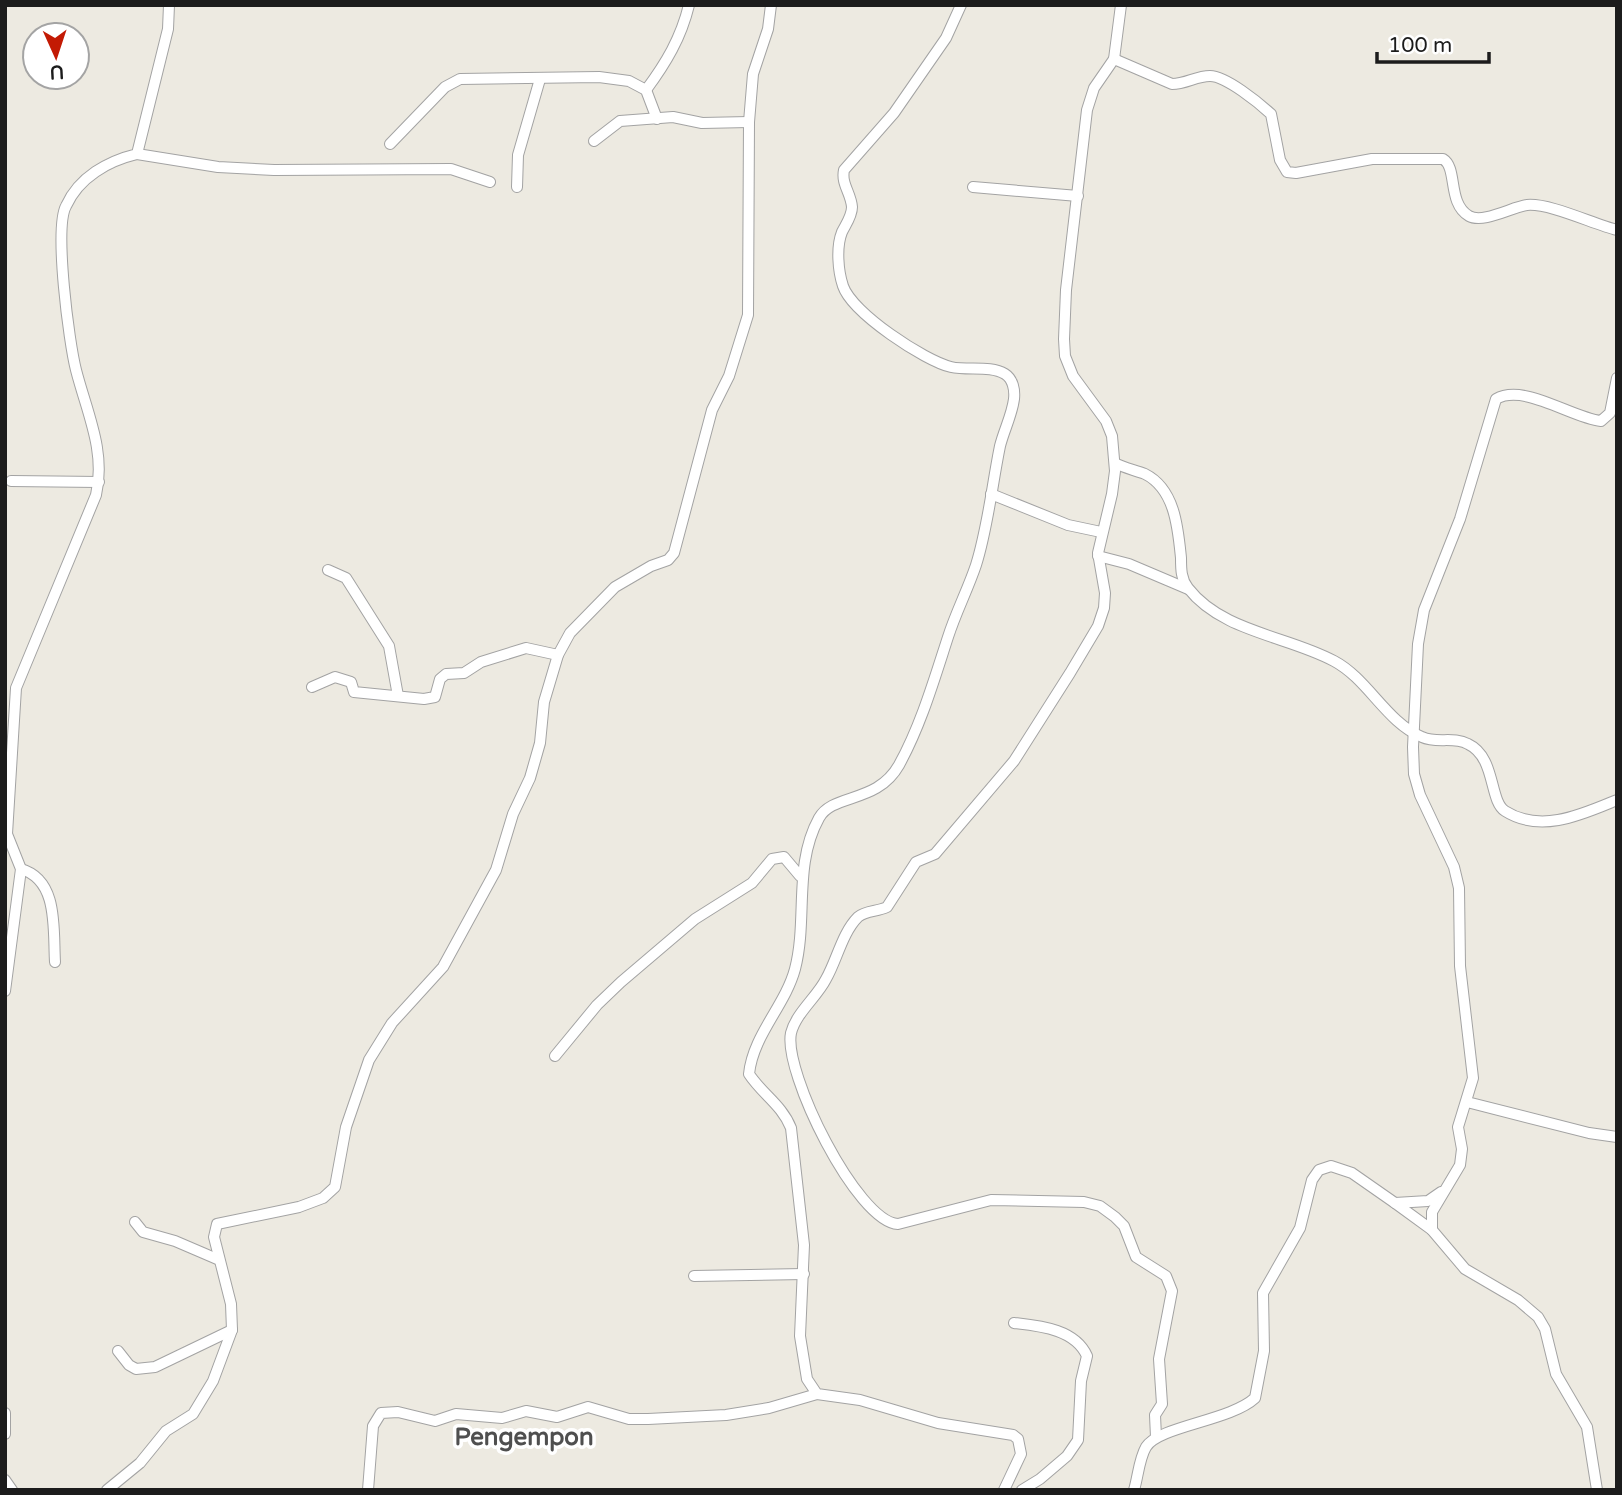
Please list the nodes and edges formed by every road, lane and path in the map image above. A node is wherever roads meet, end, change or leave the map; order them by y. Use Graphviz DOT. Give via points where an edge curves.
graph roads {
  1 [pos="169,5"];
  2 [pos="689,5"];
  3 [pos="771,5"];
  4 [pos="961,5"];
  5 [pos="1121,5"];
  6 [pos="1114,59"];
  7 [pos="540,79"];
  8 [pos="646,90"];
  9 [pos="657,119"];
  10 [pos="749,121"];
  11 [pos="594,141"];
  12 [pos="390,144"];
  13 [pos="137,154"];
  14 [pos="490,182"];
  15 [pos="517,187"];
  16 [pos="973,187"];
  17 [pos="1078,196"];
  18 [pos="1617,230"];
  19 [pos="1617,378"];
  20 [pos="1603,421"];
  21 [pos="1616,427"];
  22 [pos="1115,463"];
  23 [pos="11,481"];
  24 [pos="99,482"];
  25 [pos="991,494"];
  26 [pos="1101,533"];
  27 [pos="1098,556"];
  28 [pos="328,570"];
  29 [pos="1188,589"];
  30 [pos="558,655"];
  31 [pos="312,687"];
  32 [pos="398,696"];
  33 [pos="1414,733"];
  34 [pos="1617,800"];
  35 [pos="21,869"];
  36 [pos="800,876"];
  37 [pos="55,962"];
  38 [pos="5,991"];
  39 [pos="555,1056"];
  40 [pos="1467,1102"];
  41 [pos="807,1103"];
  42 [pos="785,1113"];
  43 [pos="1617,1137"];
  44 [pos="1448,1185"];
  45 [pos="1395,1203"];
  46 [pos="135,1222"];
  47 [pos="1432,1230"];
  48 [pos="218,1259"];
  49 [pos="804,1274"];
  50 [pos="694,1276"];
  51 [pos="1014,1323"];
  52 [pos="232,1330"];
  53 [pos="118,1351"];
  54 [pos="817,1394"];
  55 [pos="5,1413"];
  56 [pos="5,1434"];
  57 [pos="1156,1437"];
  58 [pos="5,1480"];
  59 [pos="108,1489"];
  60 [pos="12,1490"];
  61 [pos="368,1490"];
  62 [pos="1004,1490"];
  63 [pos="1022,1490"];
  64 [pos="1134,1490"];
  65 [pos="1597,1490"];
  1 -- 13 [label="street"];
  2 -- 8 [label="street" via="683,30"];
  3 -- 10 [label="street" via="754,68"];
  4 -- 25 [label="street" via="946,38 902,102 844,170 852,209 839,246 840,273 852,300 897,338 939,364 992,369 1007,375 1014,394"];
  5 -- 6 [label="street"];
  6 -- 17 [label="street" via="1090,97"];
  6 -- 18 [label="street" via="1172,84 1206,76 1223,79 1271,114 1280,160 1287,172 1372,159 1443,159 1449,166 1454,195 1470,216 1531,205"];
  7 -- 8 [label="street" via="599,77 629,81"];
  7 -- 12 [label="street" via="451,82"];
  7 -- 15 [label="street" via="518,155"];
  8 -- 9 [label="street"];
  9 -- 10 [label="street"];
  9 -- 11 [label="street" via="620,121"];
  10 -- 30 [label="street" via="748,316 729,376 712,410 674,553 624,580 570,633"];
  13 -- 14 [label="street" via="218,167 274,170 451,169"];
  13 -- 24 [label="street" via="93,173 64,208 65,293 76,369 99,446"];
  16 -- 17 [label="street"];
  17 -- 22 [label="street" via="1066,290 1065,356 1073,376 1106,421"];
  19 -- 20 [label="street" via="1610,413"];
  20 -- 21 [label="street"];
  20 -- 33 [label="street" via="1520,395 1496,398 1460,519 1424,610"];
  22 -- 26 [label="street" via="1111,507"];
  22 -- 29 [label="street" via="1144,474 1164,492 1177,521 1181,572"];
  23 -- 24 [label="street"];
  24 -- 35 [label="street" via="16,688 7,834"];
  25 -- 26 [label="street"];
  25 -- 36 [label="street" via="976,566 926,705 898,765 879,787 827,809 819,818"];
  26 -- 27 [label="street"];
  27 -- 29 [label="street"];
  27 -- 41 [label="street" via="1105,593 1098,626 1040,723 935,854 916,862 887,907 856,919 826,980 795,1024 791,1041 794,1069"];
  28 -- 32 [label="street" via="346,578 388,646"];
  29 -- 33 [label="street" via="1223,616 1356,675"];
  30 -- 32 [label="street" via="526,648 476,664 464,673 442,676 435,697"];
  30 -- 48 [label="street" via="530,778 496,870 443,967 393,1023 369,1060 346,1127 335,1187 299,1208 220,1222 214,1227"];
  31 -- 32 [label="street" via="335,677 351,682 354,692"];
  33 -- 34 [label="street" via="1468,744 1481,754 1498,804 1522,817 1560,821"];
  33 -- 40 [label="street" via="1417,785 1454,866 1459,888 1460,966 1473,1078"];
  35 -- 37 [label="street" via="33,872 45,887 53,917"];
  35 -- 38 [label="street"];
  36 -- 39 [label="street" via="784,858 772,859 752,883 695,919 621,982"];
  36 -- 42 [label="street" via="801,944 793,973 752,1054 749,1074"];
  40 -- 43 [label="street"];
  40 -- 44 [label="street" via="1458,1127 1460,1165"];
  41 -- 42 [label="street"];
  41 -- 57 [label="street" via="859,1194 889,1224 991,1200 1084,1202 1115,1217 1124,1226 1136,1258 1166,1276 1172,1291 1159,1359 1162,1404 1156,1415"];
  42 -- 49 [label="street" via="794,1146"];
  44 -- 45 [label="street" via="1428,1201"];
  44 -- 47 [label="street" via="1430,1216"];
  45 -- 47 [label="street"];
  45 -- 57 [label="street" via="1352,1174 1331,1166 1319,1170 1312,1180 1300,1228 1263,1293 1264,1352 1255,1398 1228,1414"];
  46 -- 48 [label="street" via="143,1232"];
  47 -- 65 [label="street" via="1465,1269 1538,1317 1556,1374 1587,1427"];
  48 -- 52 [label="street" via="231,1304"];
  49 -- 50 [label="street"];
  49 -- 54 [label="street" via="800,1336 807,1379"];
  51 -- 63 [label="street" via="1063,1333 1080,1344 1087,1356 1077,1440 1067,1456"];
  52 -- 53 [label="street" via="148,1369 129,1365"];
  52 -- 59 [label="street" via="199,1408 166,1431 140,1463"];
  54 -- 61 [label="street" via="726,1415 648,1419 629,1419 588,1407 557,1417 526,1411 502,1419 456,1414 435,1421 381,1413 373,1426"];
  54 -- 62 [label="street" via="860,1400 938,1423 1013,1435 1021,1454"];
  55 -- 56 [label="street"];
  57 -- 64 [label="street" via="1144,1451"];
  58 -- 60 [label="street"];
}
